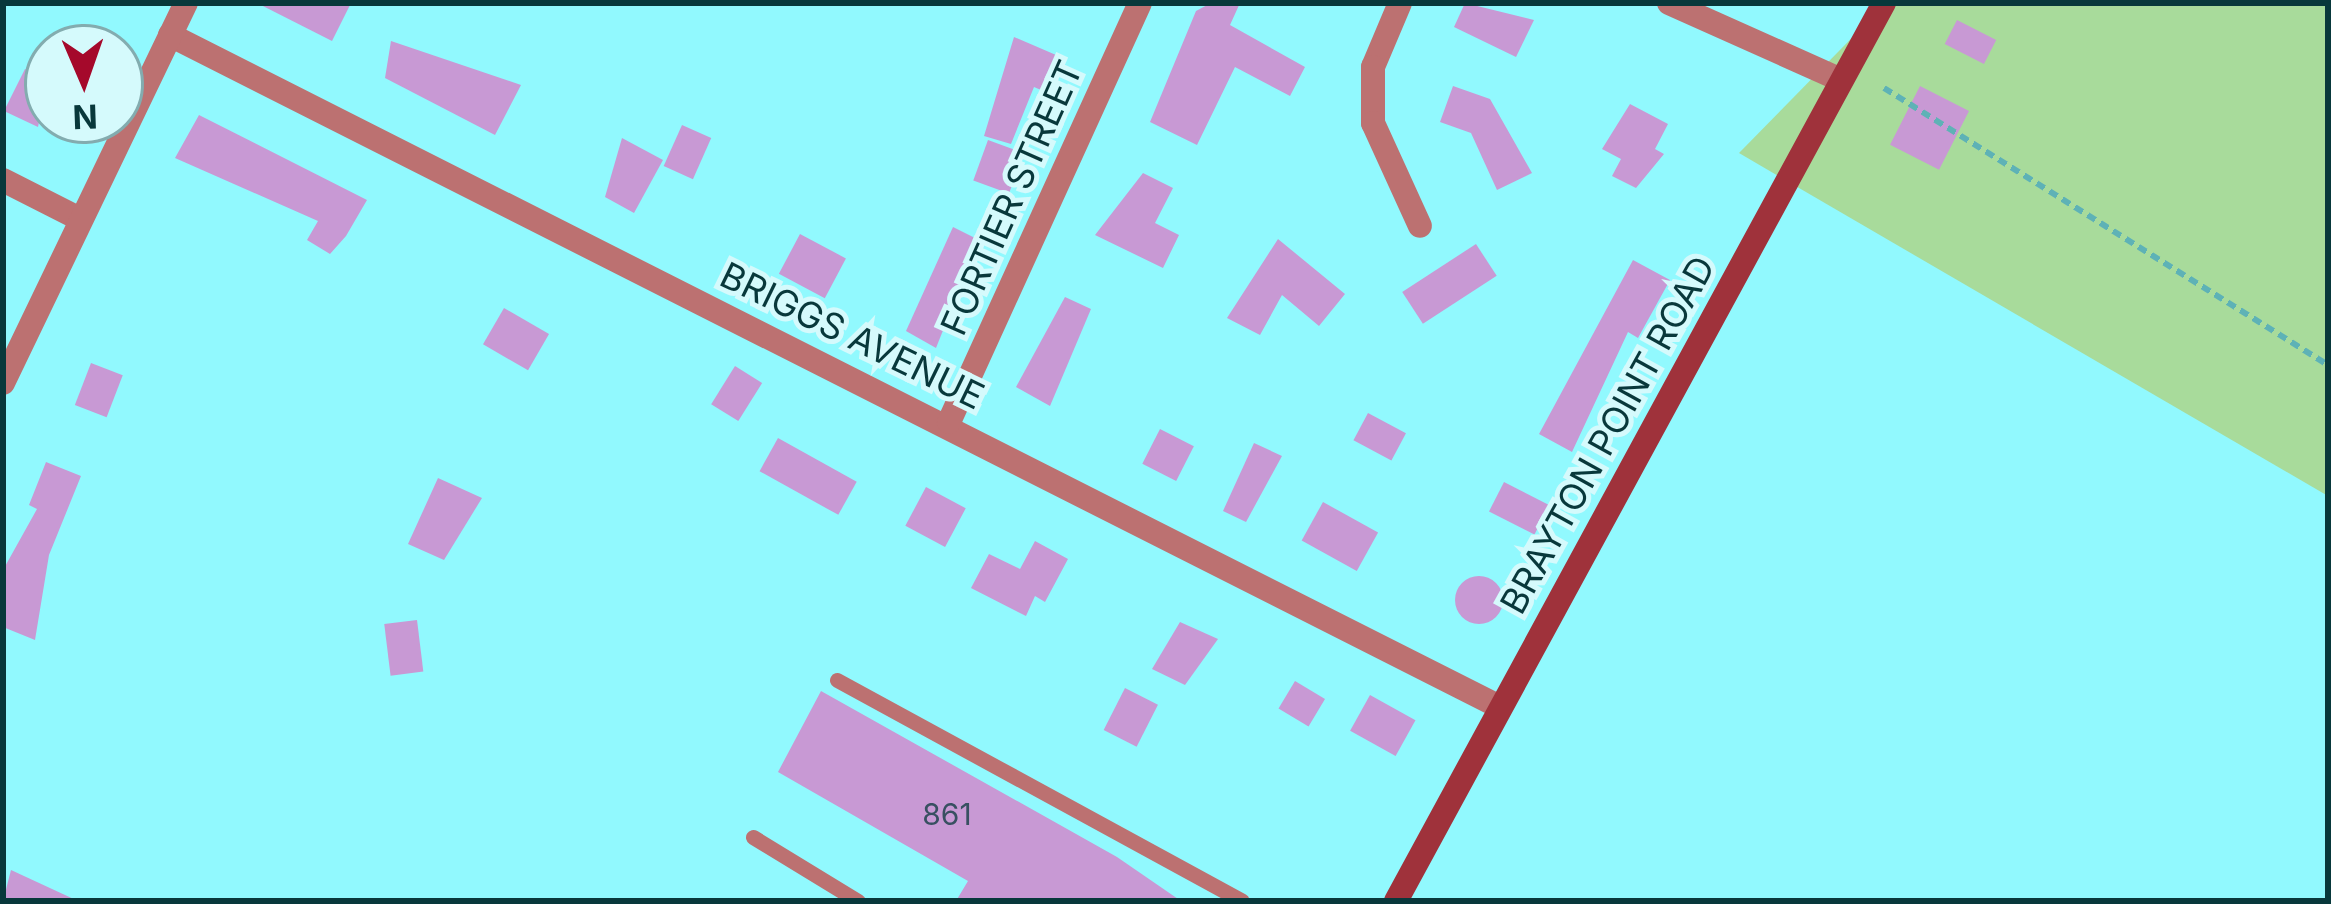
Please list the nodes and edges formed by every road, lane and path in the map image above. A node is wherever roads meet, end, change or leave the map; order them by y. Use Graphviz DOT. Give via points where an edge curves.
graph roads {
  1 [pos="186,3"];
  2 [pos="1140,3"];
  3 [pos="1400,3"];
  4 [pos="1669,3"];
  5 [pos="1884,3"];
  6 [pos="170,35"];
  7 [pos="1841,80"];
  8 [pos="1884,88"];
  9 [pos="3,180"];
  10 [pos="78,218"];
  11 [pos="1420,226"];
  12 [pos="2328,365"];
  13 [pos="3,383"];
  14 [pos="949,422"];
  15 [pos="837,680"];
  16 [pos="1500,707"];
  17 [pos="753,837"];
  18 [pos="858,901"];
  19 [pos="1242,901"];
  20 [pos="1396,901"];
  1 -- 6 [label="street"];
  2 -- 14 [label="street, FORTIER STREET"];
  3 -- 11 [label="street" via="1373,67 1372,123"];
  4 -- 7 [label="street"];
  5 -- 7 [label="street, BRAYTON POINT ROAD"];
  6 -- 10 [label="street"];
  6 -- 14 [label="street, BRIGGS AVENUE"];
  7 -- 16 [label="street, BRAYTON POINT ROAD"];
  8 -- 12 [label="path"];
  9 -- 10 [label="street"];
  10 -- 13 [label="street"];
  14 -- 16 [label="street, BRIGGS AVENUE"];
  15 -- 19 [label="lane"];
  16 -- 20 [label="street, BRAYTON POINT ROAD"];
  17 -- 18 [label="lane"];
}
